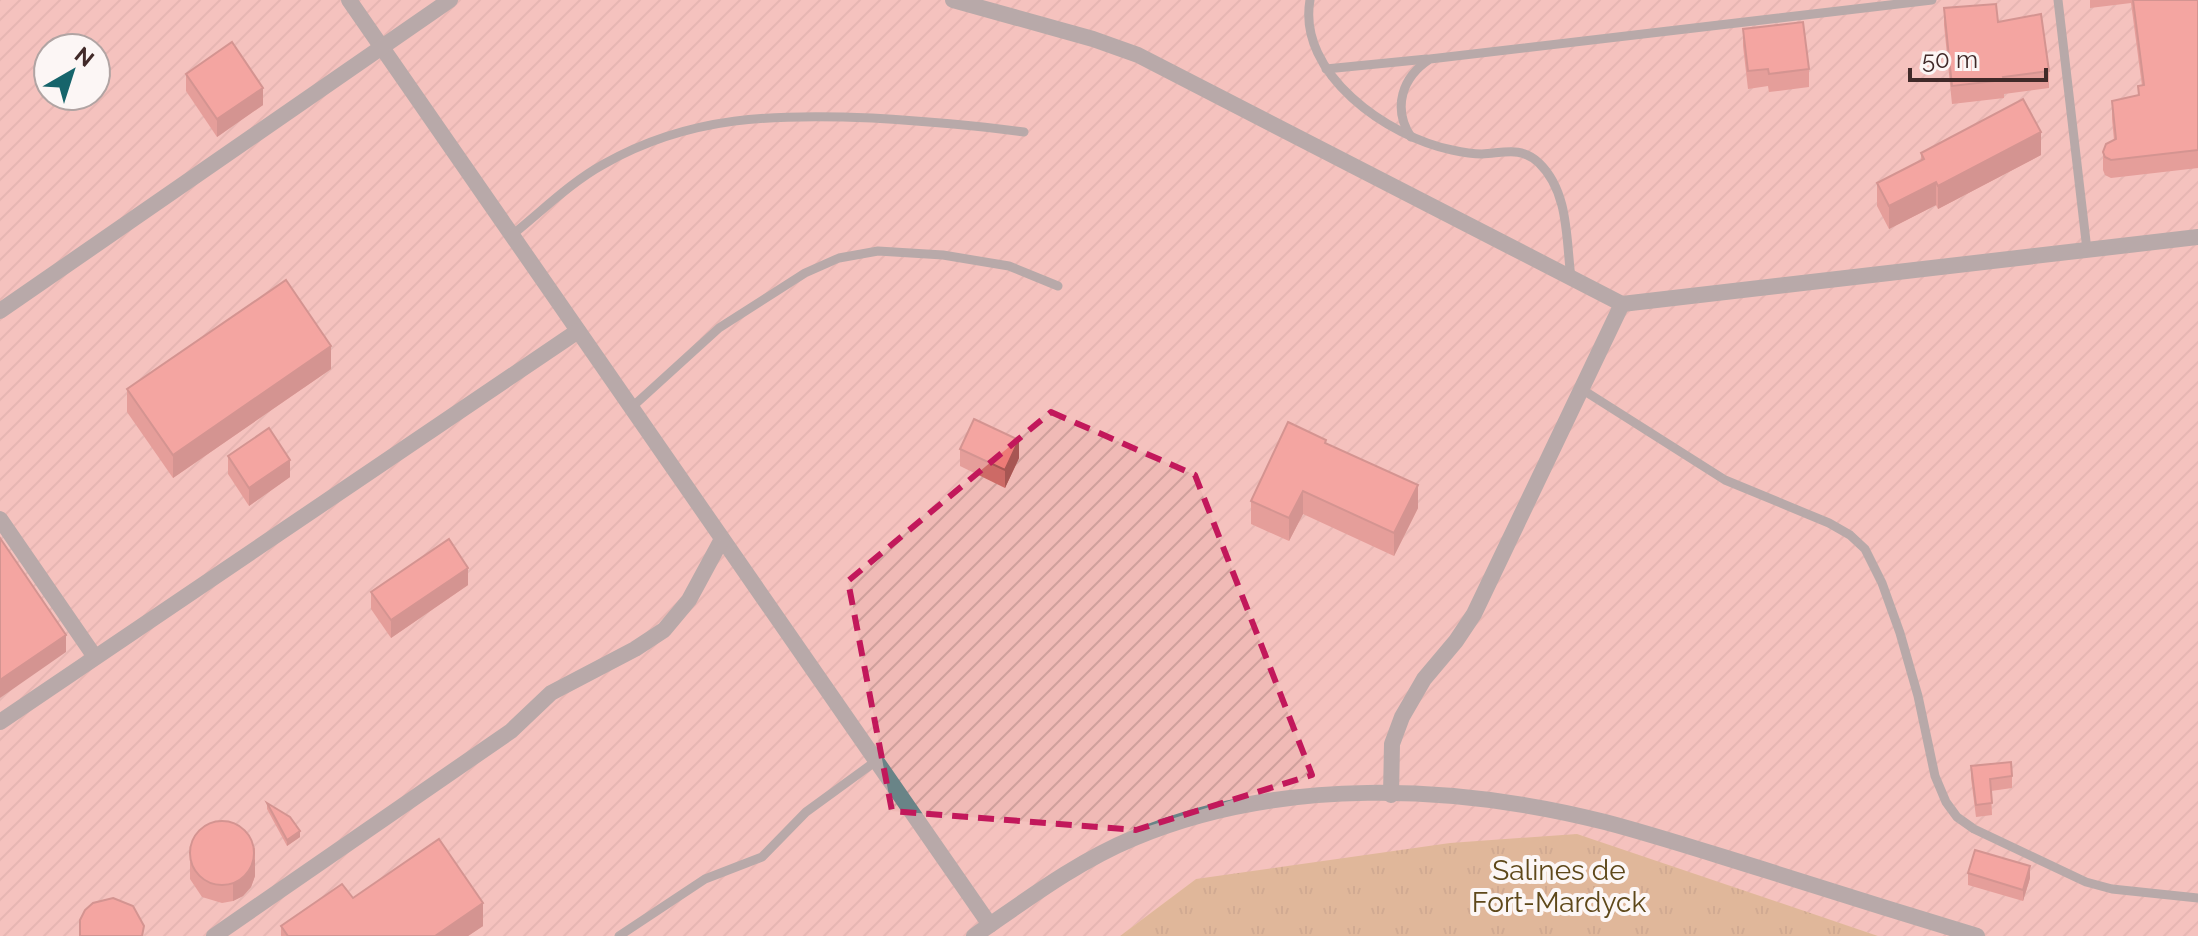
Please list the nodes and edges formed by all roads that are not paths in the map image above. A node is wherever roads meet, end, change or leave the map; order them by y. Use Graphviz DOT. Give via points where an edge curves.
graph roads {
  1 [pos="349,0"];
  2 [pos="450,0"];
  3 [pos="953,0"];
  4 [pos="1310,0"];
  5 [pos="1932,0"];
  6 [pos="2058,0"];
  7 [pos="381,45"];
  8 [pos="1430,59"];
  9 [pos="1326,69"];
  10 [pos="1024,132"];
  11 [pos="1411,137"];
  12 [pos="512,235"];
  13 [pos="2198,237"];
  14 [pos="2087,250"];
  15 [pos="1571,278"];
  16 [pos="1058,286"];
  17 [pos="1622,304"];
  18 [pos="0,311"];
  19 [pos="578,331"];
  20 [pos="1583,390"];
  21 [pos="631,408"];
  22 [pos="0,519"];
  23 [pos="722,539"];
  24 [pos="95,657"];
  25 [pos="0,722"];
  26 [pos="876,761"];
  27 [pos="1391,795"];
  28 [pos="2198,898"];
  29 [pos="990,925"];
  30 [pos="214,936"];
  31 [pos="619,936"];
  32 [pos="974,936"];
  33 [pos="1977,936"];
  1 -- 7 [label="street"];
  2 -- 7 [label="street"];
  3 -- 15 [label="street" via="1150,60"];
  4 -- 9 [label="lane" via="1312,43"];
  5 -- 8 [label="lane"];
  6 -- 14 [label="lane"];
  7 -- 12 [label="street"];
  7 -- 18 [label="street"];
  8 -- 9 [label="lane"];
  8 -- 11 [label="lane" via="1401,96 1403,122"];
  9 -- 11 [label="lane" via="1363,106"];
  10 -- 12 [label="lane" via="960,123 785,115 725,121 667,136 603,165"];
  11 -- 15 [label="lane" via="1457,151 1518,151 1539,163 1561,199"];
  12 -- 19 [label="street"];
  13 -- 14 [label="street"];
  14 -- 17 [label="street"];
  15 -- 17 [label="street"];
  16 -- 21 [label="lane" via="1009,266 943,255 878,251 849,256 805,273 719,328"];
  17 -- 20 [label="street"];
  19 -- 21 [label="street"];
  19 -- 24 [label="street"];
  20 -- 27 [label="street" via="1474,614 1402,717 1391,752"];
  20 -- 28 [label="lane" via="1716,474 1829,523 1865,549 1900,633 1935,776 1957,817 2086,882"];
  21 -- 23 [label="street"];
  22 -- 24 [label="street"];
  23 -- 26 [label="street"];
  23 -- 30 [label="street" via="684,608 655,637 551,693 511,731"];
  24 -- 25 [label="street"];
  26 -- 29 [label="street"];
  26 -- 31 [label="lane" via="806,812 762,857 705,879"];
  27 -- 29 [label="street" via="1278,800 1172,824 1086,861"];
  27 -- 33 [label="street" via="1477,799 1594,820"];
  29 -- 32 [label="street"];
}
